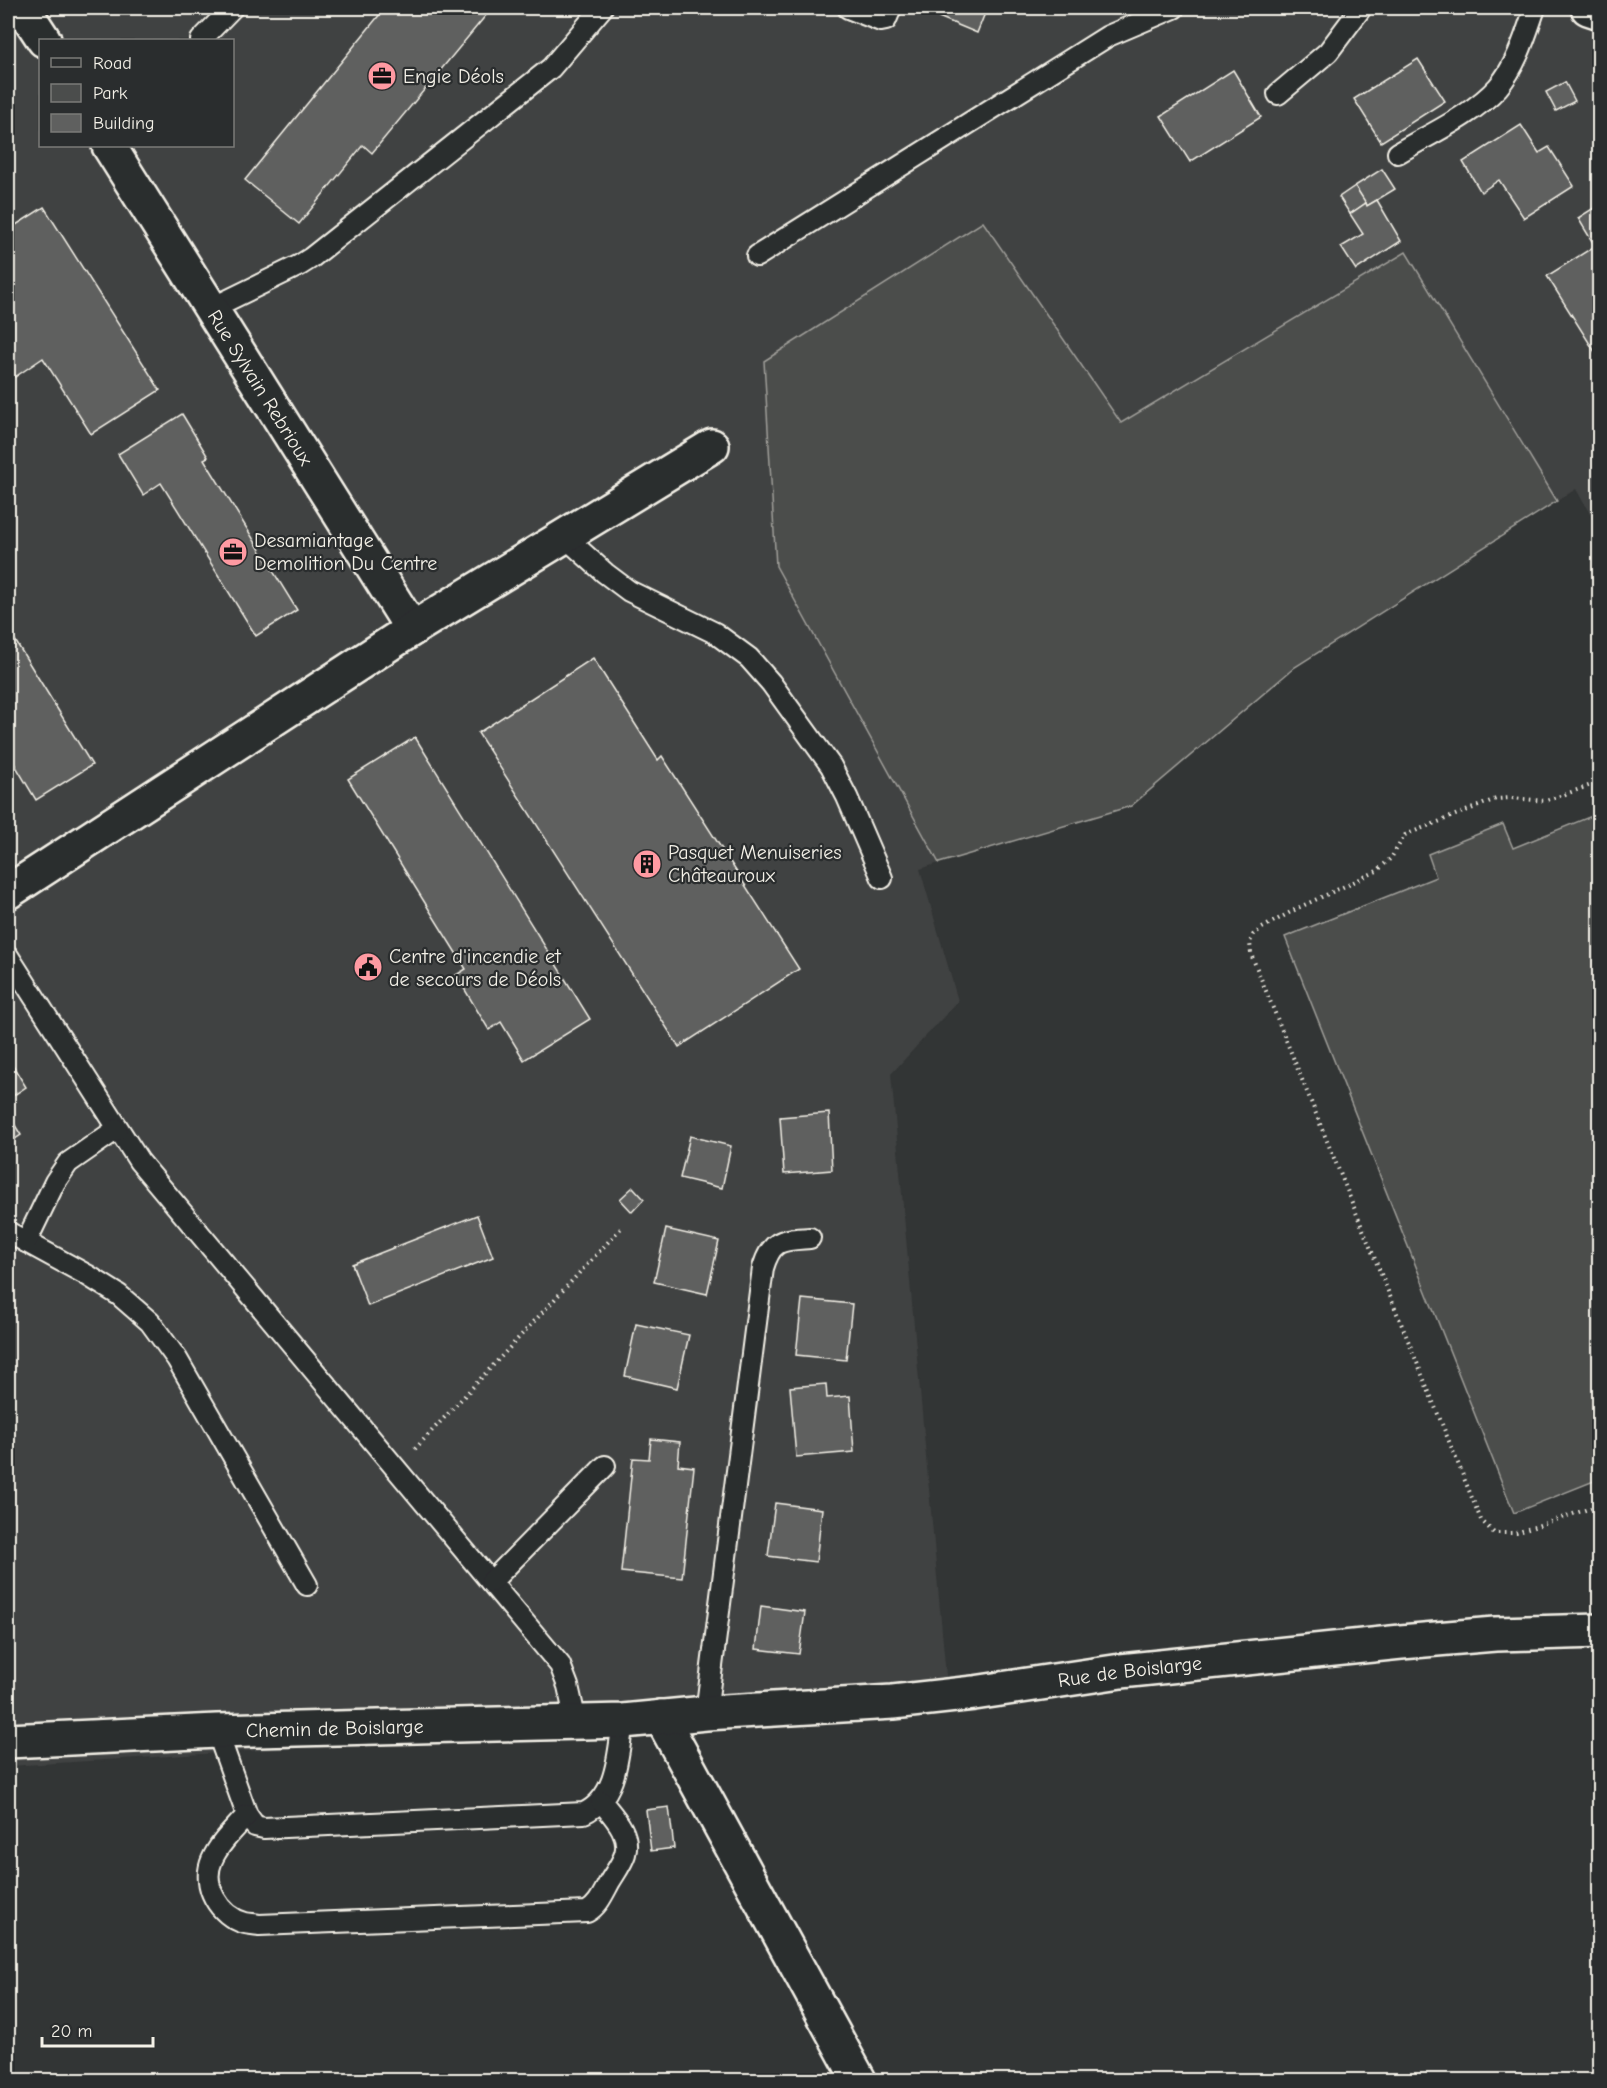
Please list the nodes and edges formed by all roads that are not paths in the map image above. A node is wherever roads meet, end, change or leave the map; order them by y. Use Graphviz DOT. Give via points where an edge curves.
graph roads {
  1 [pos="23,8"];
  2 [pos="232,8"];
  3 [pos="602,8"];
  4 [pos="848,8"];
  5 [pos="891,8"];
  6 [pos="1174,8"];
  7 [pos="1360,8"];
  8 [pos="1534,8"];
  9 [pos="1588,8"];
  10 [pos="1599,12"];
  11 [pos="43,39"];
  12 [pos="202,39"];
  13 [pos="1278,94"];
  14 [pos="110,147"];
  15 [pos="1398,153"];
  16 [pos="757,256"];
  17 [pos="210,309"];
  18 [pos="712,446"];
  19 [pos="564,536"];
  20 [pos="412,628"];
  21 [pos="882,878"];
  22 [pos="8,892"];
  23 [pos="8,956"];
  24 [pos="117,1129"];
  25 [pos="8,1232"];
  26 [pos="810,1239"];
  27 [pos="26,1242"];
  28 [pos="605,1466"];
  29 [pos="491,1582"];
  30 [pos="307,1585"];
  31 [pos="1599,1631"];
  32 [pos="706,1713"];
  33 [pos="661,1718"];
  34 [pos="623,1721"];
  35 [pos="576,1722"];
  36 [pos="217,1731"];
  37 [pos="8,1741"];
  38 [pos="601,1801"];
  39 [pos="247,1815"];
  40 [pos="859,2080"];
  1 -- 11 [label="street"];
  2 -- 12 [label="lane"];
  3 -- 17 [label="lane" via="551,68 311,258"];
  4 -- 5 [label="lane" via="881,21 886,20"];
  6 -- 16 [label="lane" via="1108,36"];
  7 -- 13 [label="lane" via="1328,52"];
  8 -- 15 [label="lane" via="1517,55 1499,86 1480,104"];
  9 -- 10 [label="street"];
  14 -- 17 [label="street, Rue Sylvain Rebrioux"];
  17 -- 20 [label="street, Rue Sylvain Rebrioux"];
  18 -- 19 [label="street"];
  19 -- 20 [label="street"];
  19 -- 21 [label="lane" via="629,591 715,633 749,658 771,682 831,766"];
  20 -- 22 [label="street"];
  23 -- 24 [label="lane"];
  24 -- 27 [label="lane" via="68,1163"];
  24 -- 29 [label="lane" via="167,1197"];
  25 -- 27 [label="lane"];
  26 -- 32 [label="lane" via="775,1244 763,1268"];
  27 -- 30 [label="lane" via="119,1295 150,1322 177,1359"];
  28 -- 29 [label="lane"];
  29 -- 35 [label="lane" via="560,1665"];
  31 -- 32 [label="street, Rue de Boislarge" via="1401,1642 1121,1671 893,1702"];
  32 -- 33 [label="street, Rue de Boislarge"];
  33 -- 34 [label="street, Chemin de Boislarge"];
  33 -- 40 [label="street"];
  34 -- 35 [label="street, Chemin de Boislarge"];
  34 -- 38 [label="lane" via="616,1765"];
  35 -- 36 [label="street, Chemin de Boislarge"];
  36 -- 37 [label="street, Chemin de Boislarge"];
  36 -- 39 [label="lane"];
  38 -- 39 [label="lane" via="584,1813 568,1815 276,1827 255,1826"];
  38 -- 39 [label="lane" via="623,1831 625,1855 598,1902 587,1912 245,1923 233,1918 214,1899 209,1874 217,1850"];
}
